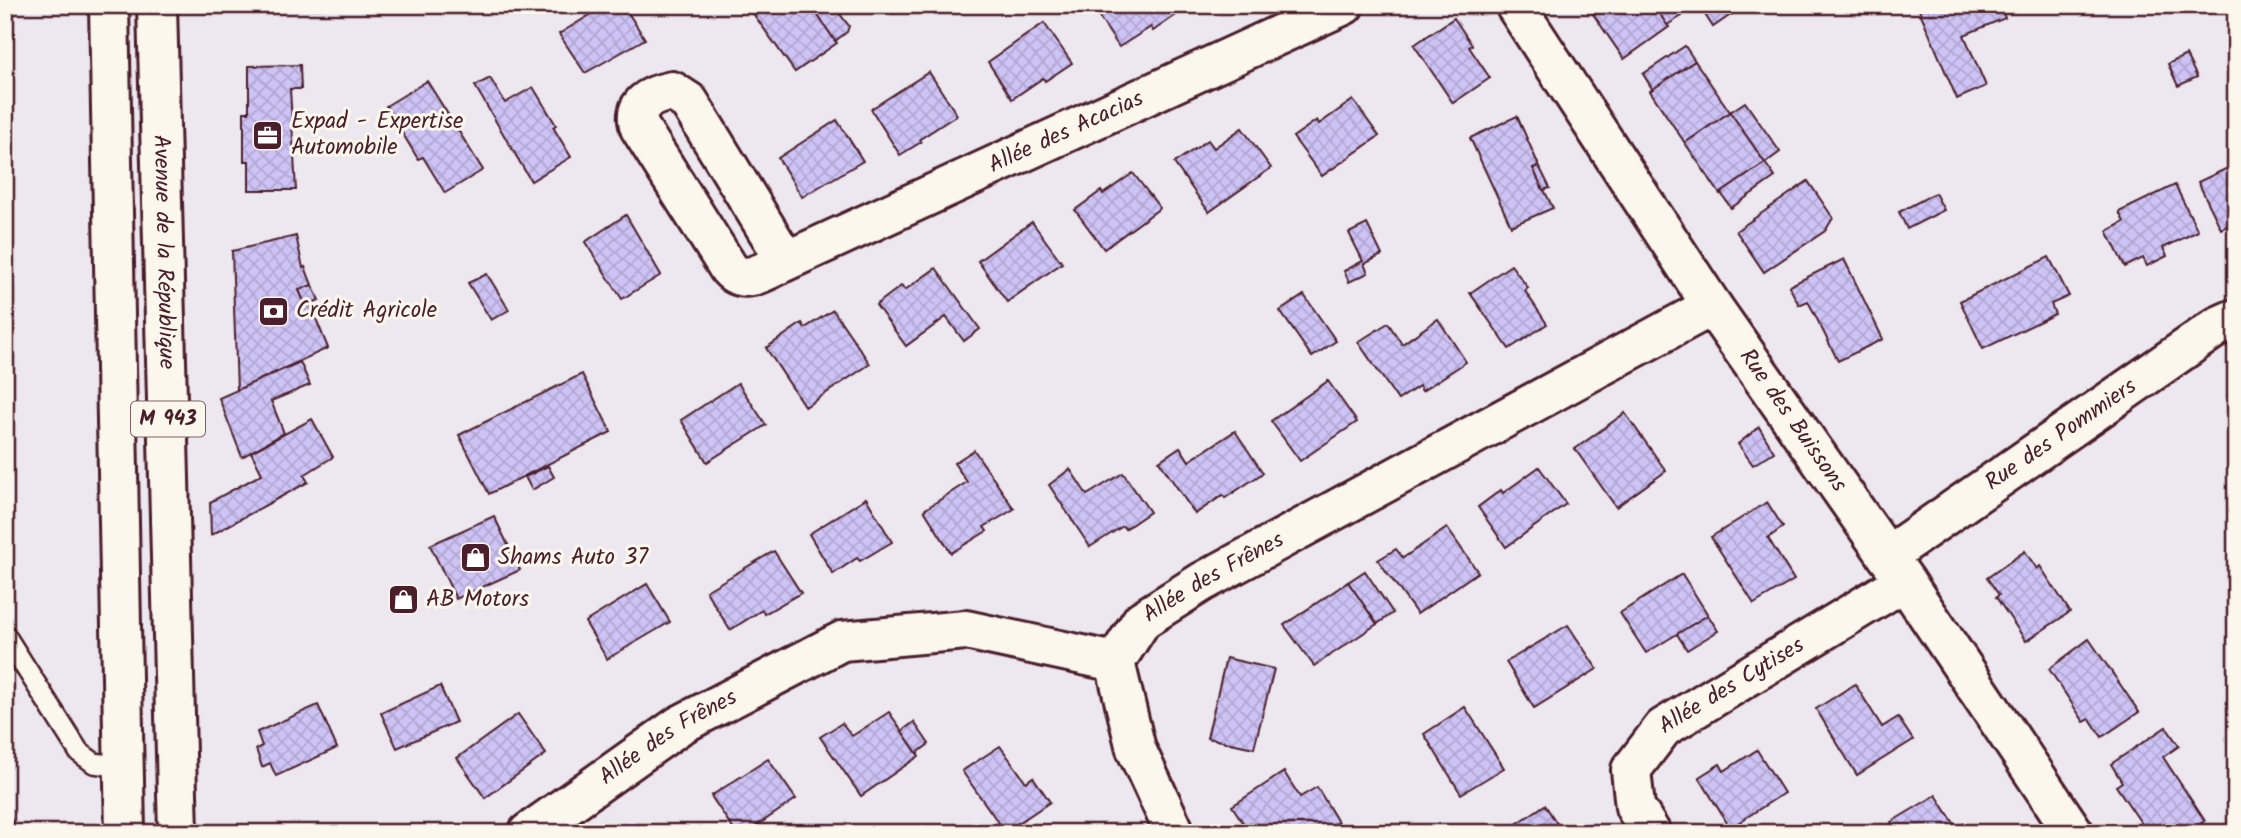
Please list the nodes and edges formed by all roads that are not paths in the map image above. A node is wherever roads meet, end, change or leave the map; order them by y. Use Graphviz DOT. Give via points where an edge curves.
graph roads {
  1 [pos="108,5"];
  2 [pos="157,5"];
  3 [pos="1344,5"];
  4 [pos="1516,5"];
  5 [pos="786,261"];
  6 [pos="1712,306"];
  7 [pos="2236,318"];
  8 [pos="1896,568"];
  9 [pos="5,635"];
  10 [pos="1115,662"];
  11 [pos="123,767"];
  12 [pos="125,833"];
  13 [pos="178,833"];
  14 [pos="528,833"];
  15 [pos="1175,833"];
  16 [pos="1651,833"];
  17 [pos="2074,833"];
  1 -- 11 [label="street, M 943"];
  2 -- 13 [label="street, Avenue de la République / M 943"];
  3 -- 5 [label="street, Allée des Acacias"];
  4 -- 6 [label="street, Rue des Buissons"];
  5 -- 5 [label="street, Allée des Acacias" via="689,102 672,91 643,103 638,110 640,128 735,276 743,278"];
  6 -- 8 [label="street, Rue des Buissons"];
  6 -- 10 [label="street, Allée des Frênes" via="1202,582 1142,620"];
  7 -- 8 [label="street, Rue des Pommiers" via="2218,326"];
  8 -- 16 [label="street, Allée des Cytises" via="1663,728 1631,770 1634,807"];
  8 -- 17 [label="street, Rue des Buissons"];
  9 -- 11 [label="lane" via="79,752 94,763"];
  10 -- 14 [label="street, Allée des Frênes" via="966,630 842,641 680,725"];
  10 -- 15 [label="street" via="1136,749"];
  11 -- 12 [label="street, M 943"];
}
